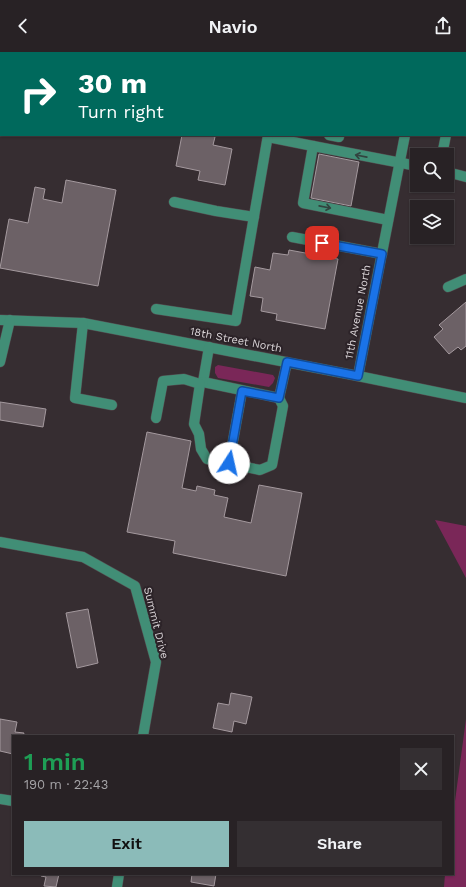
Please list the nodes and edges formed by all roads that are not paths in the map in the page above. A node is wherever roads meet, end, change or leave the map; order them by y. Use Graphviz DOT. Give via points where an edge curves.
graph roads {
  1 [pos="268,136"];
  2 [pos="405,136"];
  3 [pos="446,136"];
  4 [pos="313,146"];
  5 [pos="443,148"];
  6 [pos="400,163"];
  7 [pos="410,165"];
  8 [pos="454,174"];
  9 [pos="466,177"];
  10 [pos="174,202"];
  11 [pos="254,217"];
  12 [pos="388,220"];
  13 [pos="292,237"];
  14 [pos="382,254"];
  15 [pos="466,279"];
  16 [pos="448,288"];
  17 [pos="156,309"];
  18 [pos="5,320"];
  19 [pos="83,323"];
  20 [pos="209,347"];
  21 [pos="0,362"];
  22 [pos="287,362"];
  23 [pos="358,376"];
  24 [pos="202,383"];
  25 [pos="242,391"];
  26 [pos="279,398"];
  27 [pos="466,398"];
  28 [pos="112,405"];
  29 [pos="156,418"];
  30 [pos="229,463"];
  31 [pos="0,542"];
  32 [pos="143,735"];
  33 [pos="0,799"];
  34 [pos="12,801"];
  35 [pos="119,875"];
  36 [pos="117,887"];
  1 -- 4 [label="street"];
  1 -- 11 [label="street"];
  2 -- 6 [label="street, 11th Avenue North"];
  3 -- 5 [label="street"];
  6 -- 4 [label="street, one-way"];
  4 -- 12 [label="street, one-way" via="303,203"];
  6 -- 7 [label="street"];
  6 -- 12 [label="street, 11th Avenue North"];
  8 -- 9 [label="street"];
  10 -- 11 [label="street"];
  11 -- 17 [label="street" via="236,321"];
  12 -- 14 [label="street, 11th Avenue North"];
  13 -- 14 [label="street"];
  14 -- 23 [label="street, 11th Avenue North"];
  15 -- 16 [label="street"];
  18 -- 19 [label="street, 18th Street North"];
  18 -- 21 [label="street"];
  19 -- 20 [label="street, 18th Street North"];
  19 -- 28 [label="street" via="75,398"];
  20 -- 22 [label="street, 18th Street North"];
  20 -- 24 [label="street"];
  22 -- 23 [label="street, 18th Street North"];
  22 -- 26 [label="street"];
  23 -- 27 [label="street, 18th Street North"];
  24 -- 25 [label="street"];
  24 -- 29 [label="street" via="184,379 163,381"];
  24 -- 30 [label="street" via="194,424 199,434 201,450 206,459"];
  25 -- 26 [label="street"];
  25 -- 30 [label="street"];
  26 -- 30 [label="street" via="283,406 272,465 260,470"];
  31 -- 32 [label="street, Summit Drive" via="83,557 135,586 156,662"];
  33 -- 34 [label="street"];
  35 -- 36 [label="street"];
}
